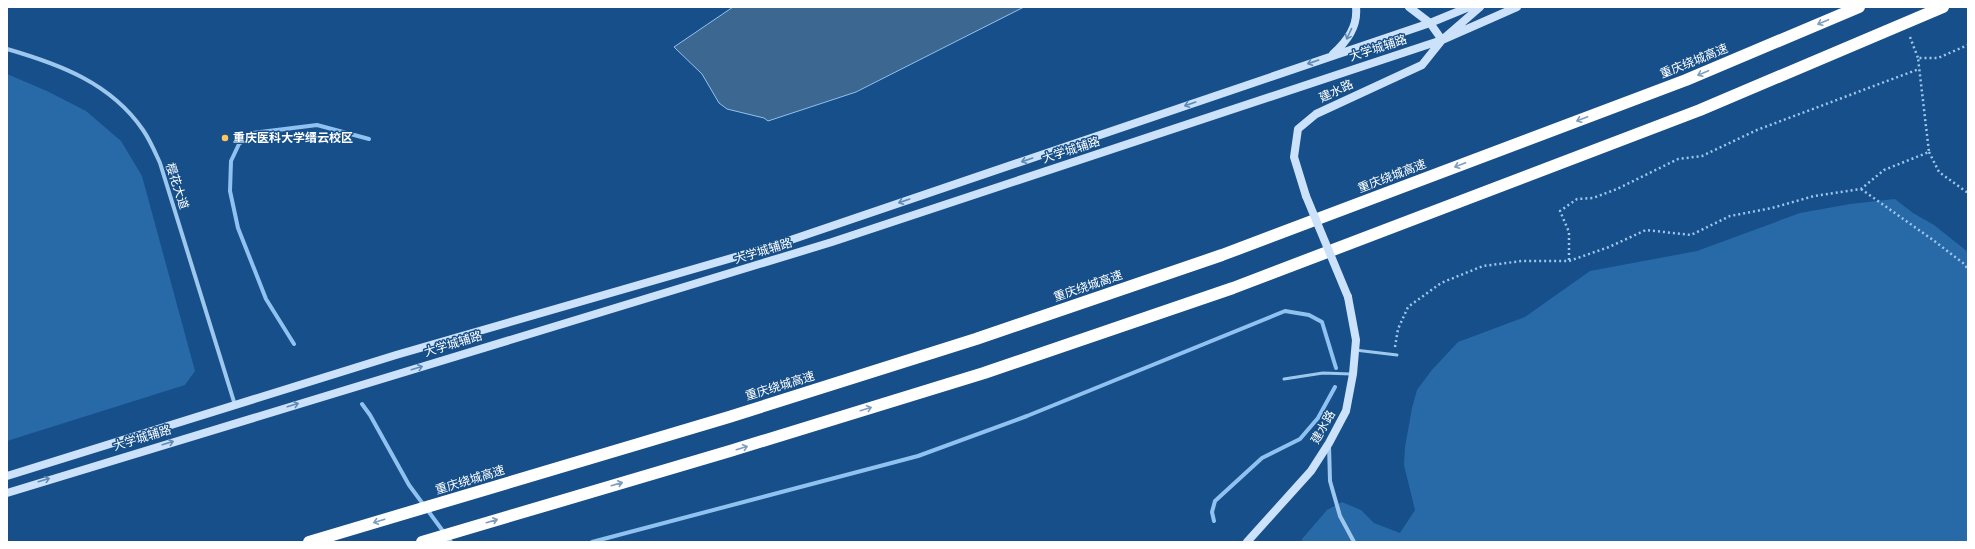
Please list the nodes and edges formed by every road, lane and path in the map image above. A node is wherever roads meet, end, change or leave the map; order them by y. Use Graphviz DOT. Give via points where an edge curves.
graph roads {
  1 [pos="1356,7"];
  2 [pos="1409,7"];
  3 [pos="1469,7"];
  4 [pos="1480,7"];
  5 [pos="1517,7"];
  6 [pos="1859,7"];
  7 [pos="1943,7"];
  8 [pos="1430,23"];
  9 [pos="1910,37"];
  10 [pos="1442,40"];
  11 [pos="1968,45"];
  12 [pos="7,49"];
  13 [pos="1331,56"];
  14 [pos="1918,58"];
  15 [pos="1919,69"];
  16 [pos="1929,152"];
  17 [pos="1861,189"];
  18 [pos="1968,193"];
  19 [pos="1569,261"];
  20 [pos="1968,270"];
  21 [pos="1356,350"];
  22 [pos="1395,354"];
  23 [pos="1353,374"];
  24 [pos="1284,379"];
  25 [pos="235,405"];
  26 [pos="1329,443"];
  27 [pos="7,476"];
  28 [pos="7,493"];
  29 [pos="309,542"];
  30 [pos="422,542"];
  31 [pos="1248,542"];
  32 [pos="1354,542"];
  1 -- 13 [label="street, one-way" via="1357,19 1346,41"];
  2 -- 8 [label="street"];
  3 -- 8 [label="street, 大学城辅路"];
  4 -- 10 [label="street"];
  5 -- 10 [label="street, 大学城辅路"];
  6 -- 29 [label="highway, 重庆绕城高速, one-way" via="1686,80 1222,255 976,340 729,417"];
  30 -- 7 [label="highway, one-way" via="984,373 1233,288 1700,110"];
  8 -- 10 [label="street"];
  8 -- 13 [label="street, 大学城辅路"];
  9 -- 14 [label="path"];
  10 -- 21 [label="street, 建水路, bridge" via="1422,65 1316,114 1298,129 1294,157 1306,196 1348,297"];
  28 -- 10 [label="street, 大学城辅路, one-way" via="832,242"];
  11 -- 14 [label="path" via="1938,58"];
  12 -- 25 [label="street, 樱花大道" via="43,59 81,75 116,99 143,130 160,163"];
  13 -- 25 [label="street, 大学城辅路, one-way" via="770,247 396,354"];
  14 -- 15 [label="path"];
  15 -- 16 [label="path"];
  15 -- 19 [label="path" via="1757,130 1702,156 1678,159 1617,189 1593,198 1577,199 1560,211 1569,232"];
  16 -- 17 [label="path" via="1884,170"];
  16 -- 18 [label="path" via="1939,172"];
  17 -- 19 [label="path" via="1814,196 1730,216 1691,235 1646,230"];
  17 -- 20 [label="path" via="1933,240"];
  19 -- 22 [label="path" via="1522,261 1483,266 1441,283 1408,307 1398,329"];
  21 -- 22 [label="lane"];
  21 -- 23 [label="street, 建水路"];
  23 -- 24 [label="lane" via="1323,373"];
  23 -- 26 [label="street, 建水路" via="1346,411"];
  25 -- 27 [label="street, 大学城辅路"];
  26 -- 31 [label="street, 建水路" via="1311,471"];
  26 -- 32 [label="street" via="1330,481 1340,516"];
}
